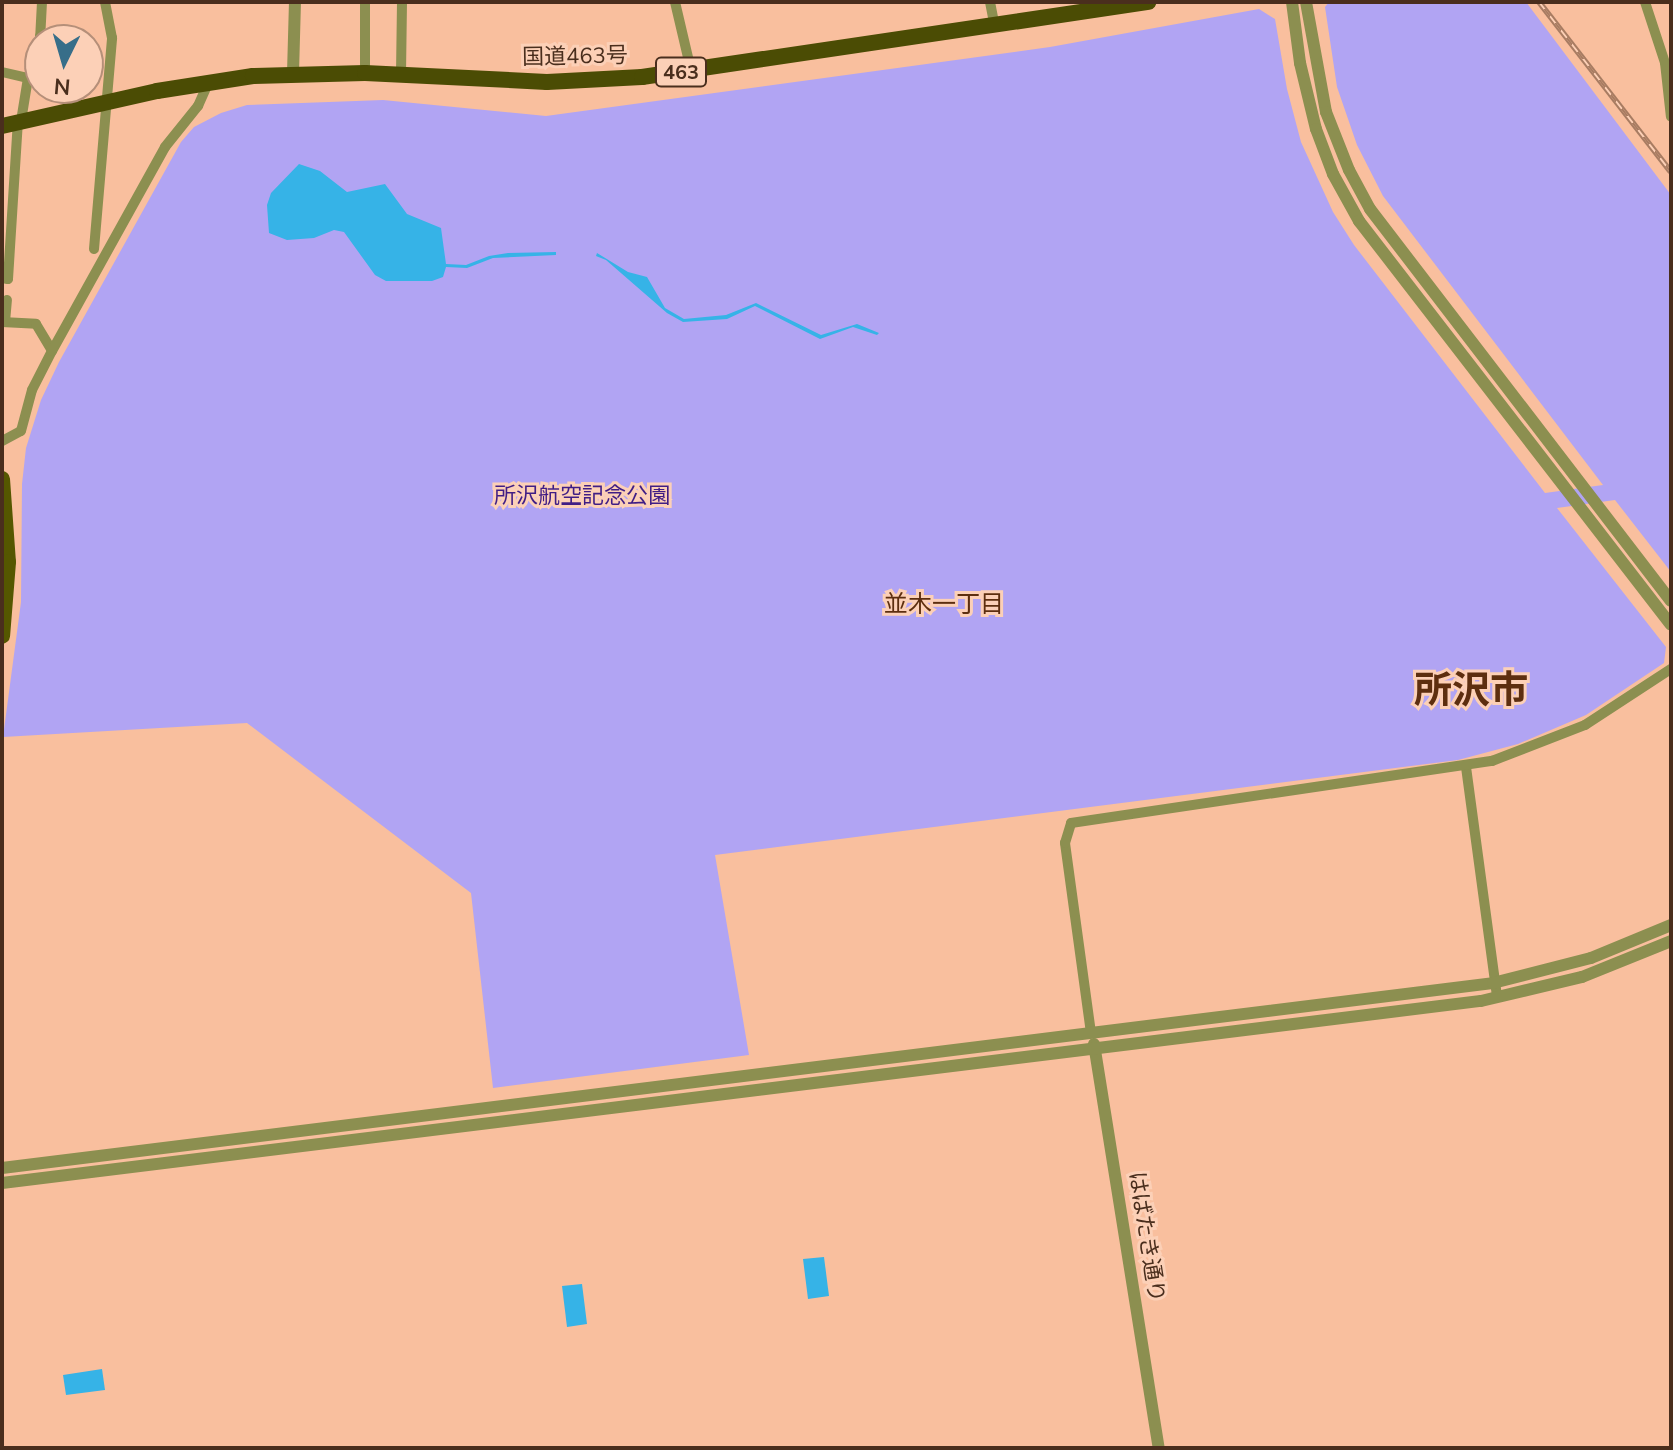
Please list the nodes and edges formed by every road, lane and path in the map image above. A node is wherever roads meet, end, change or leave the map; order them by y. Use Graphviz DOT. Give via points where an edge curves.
graph roads {
  1 [pos="42,2"];
  2 [pos="104,2"];
  3 [pos="295,2"];
  4 [pos="365,2"];
  5 [pos="402,2"];
  6 [pos="675,2"];
  7 [pos="990,2"];
  8 [pos="1147,2"];
  9 [pos="1292,2"];
  10 [pos="1306,2"];
  11 [pos="1645,2"];
  12 [pos="41,24"];
  13 [pos="995,27"];
  14 [pos="1668,64"];
  15 [pos="691,70"];
  16 [pos="2,72"];
  17 [pos="293,73"];
  18 [pos="365,73"];
  19 [pos="401,74"];
  20 [pos="24,77"];
  21 [pos="209,81"];
  22 [pos="24,91"];
  23 [pos="108,103"];
  24 [pos="1671,117"];
  25 [pos="14,123"];
  26 [pos="6,237"];
  27 [pos="94,249"];
  28 [pos="2,278"];
  29 [pos="7,300"];
  30 [pos="4,322"];
  31 [pos="52,351"];
  32 [pos="2,441"];
  33 [pos="2,479"];
  34 [pos="1671,601"];
  35 [pos="1671,625"];
  36 [pos="2,628"];
  37 [pos="1671,669"];
  38 [pos="1466,767"];
  39 [pos="1671,925"];
  40 [pos="1671,941"];
  41 [pos="1493,983"];
  42 [pos="1497,997"];
  43 [pos="1091,1033"];
  44 [pos="1095,1051"];
  45 [pos="2,1168"];
  46 [pos="2,1183"];
  47 [pos="1159,1448"];
  1 -- 12 [label="street"];
  2 -- 23 [label="street" via="112,38"];
  3 -- 17 [label="street"];
  4 -- 18 [label="street"];
  5 -- 19 [label="street"];
  6 -- 15 [label="street"];
  7 -- 13 [label="street"];
  8 -- 13 [label="highway, 国道463号 / 463"];
  9 -- 35 [label="street" via="1316,129 1359,221"];
  10 -- 34 [label="street" via="1322,98 1370,209"];
  11 -- 14 [label="street"];
  13 -- 15 [label="highway, 国道463号 / 463"];
  14 -- 24 [label="street"];
  15 -- 19 [label="highway, 国道463号 / 463" via="589,81"];
  16 -- 20 [label="street"];
  17 -- 18 [label="highway, 国道463号 / 463"];
  17 -- 21 [label="highway, 国道463号 / 463"];
  18 -- 19 [label="highway, 国道463号 / 463"];
  21 -- 23 [label="highway, 国道463号 / 463"];
  21 -- 31 [label="street" via="198,106 165,147"];
  22 -- 25 [label="street"];
  23 -- 25 [label="highway, 国道463号 / 463"];
  23 -- 27 [label="street"];
  25 -- 26 [label="street"];
  26 -- 28 [label="street" via="8,279"];
  29 -- 30 [label="street"];
  30 -- 31 [label="street" via="36,324"];
  31 -- 32 [label="street" via="32,390 21,431"];
  33 -- 36 [label="main road" via="8,562"];
  37 -- 38 [label="street" via="1585,725 1504,758"];
  38 -- 41 [label="street"];
  38 -- 43 [label="street" via="1071,823 1066,851"];
  39 -- 41 [label="street" via="1591,958"];
  40 -- 42 [label="street" via="1582,977"];
  41 -- 42 [label="street"];
  41 -- 43 [label="street"];
  42 -- 44 [label="street"];
  43 -- 44 [label="street, はばたき通り"];
  43 -- 45 [label="street"];
  44 -- 46 [label="street"];
  44 -- 47 [label="street, はばたき通り"];
}
